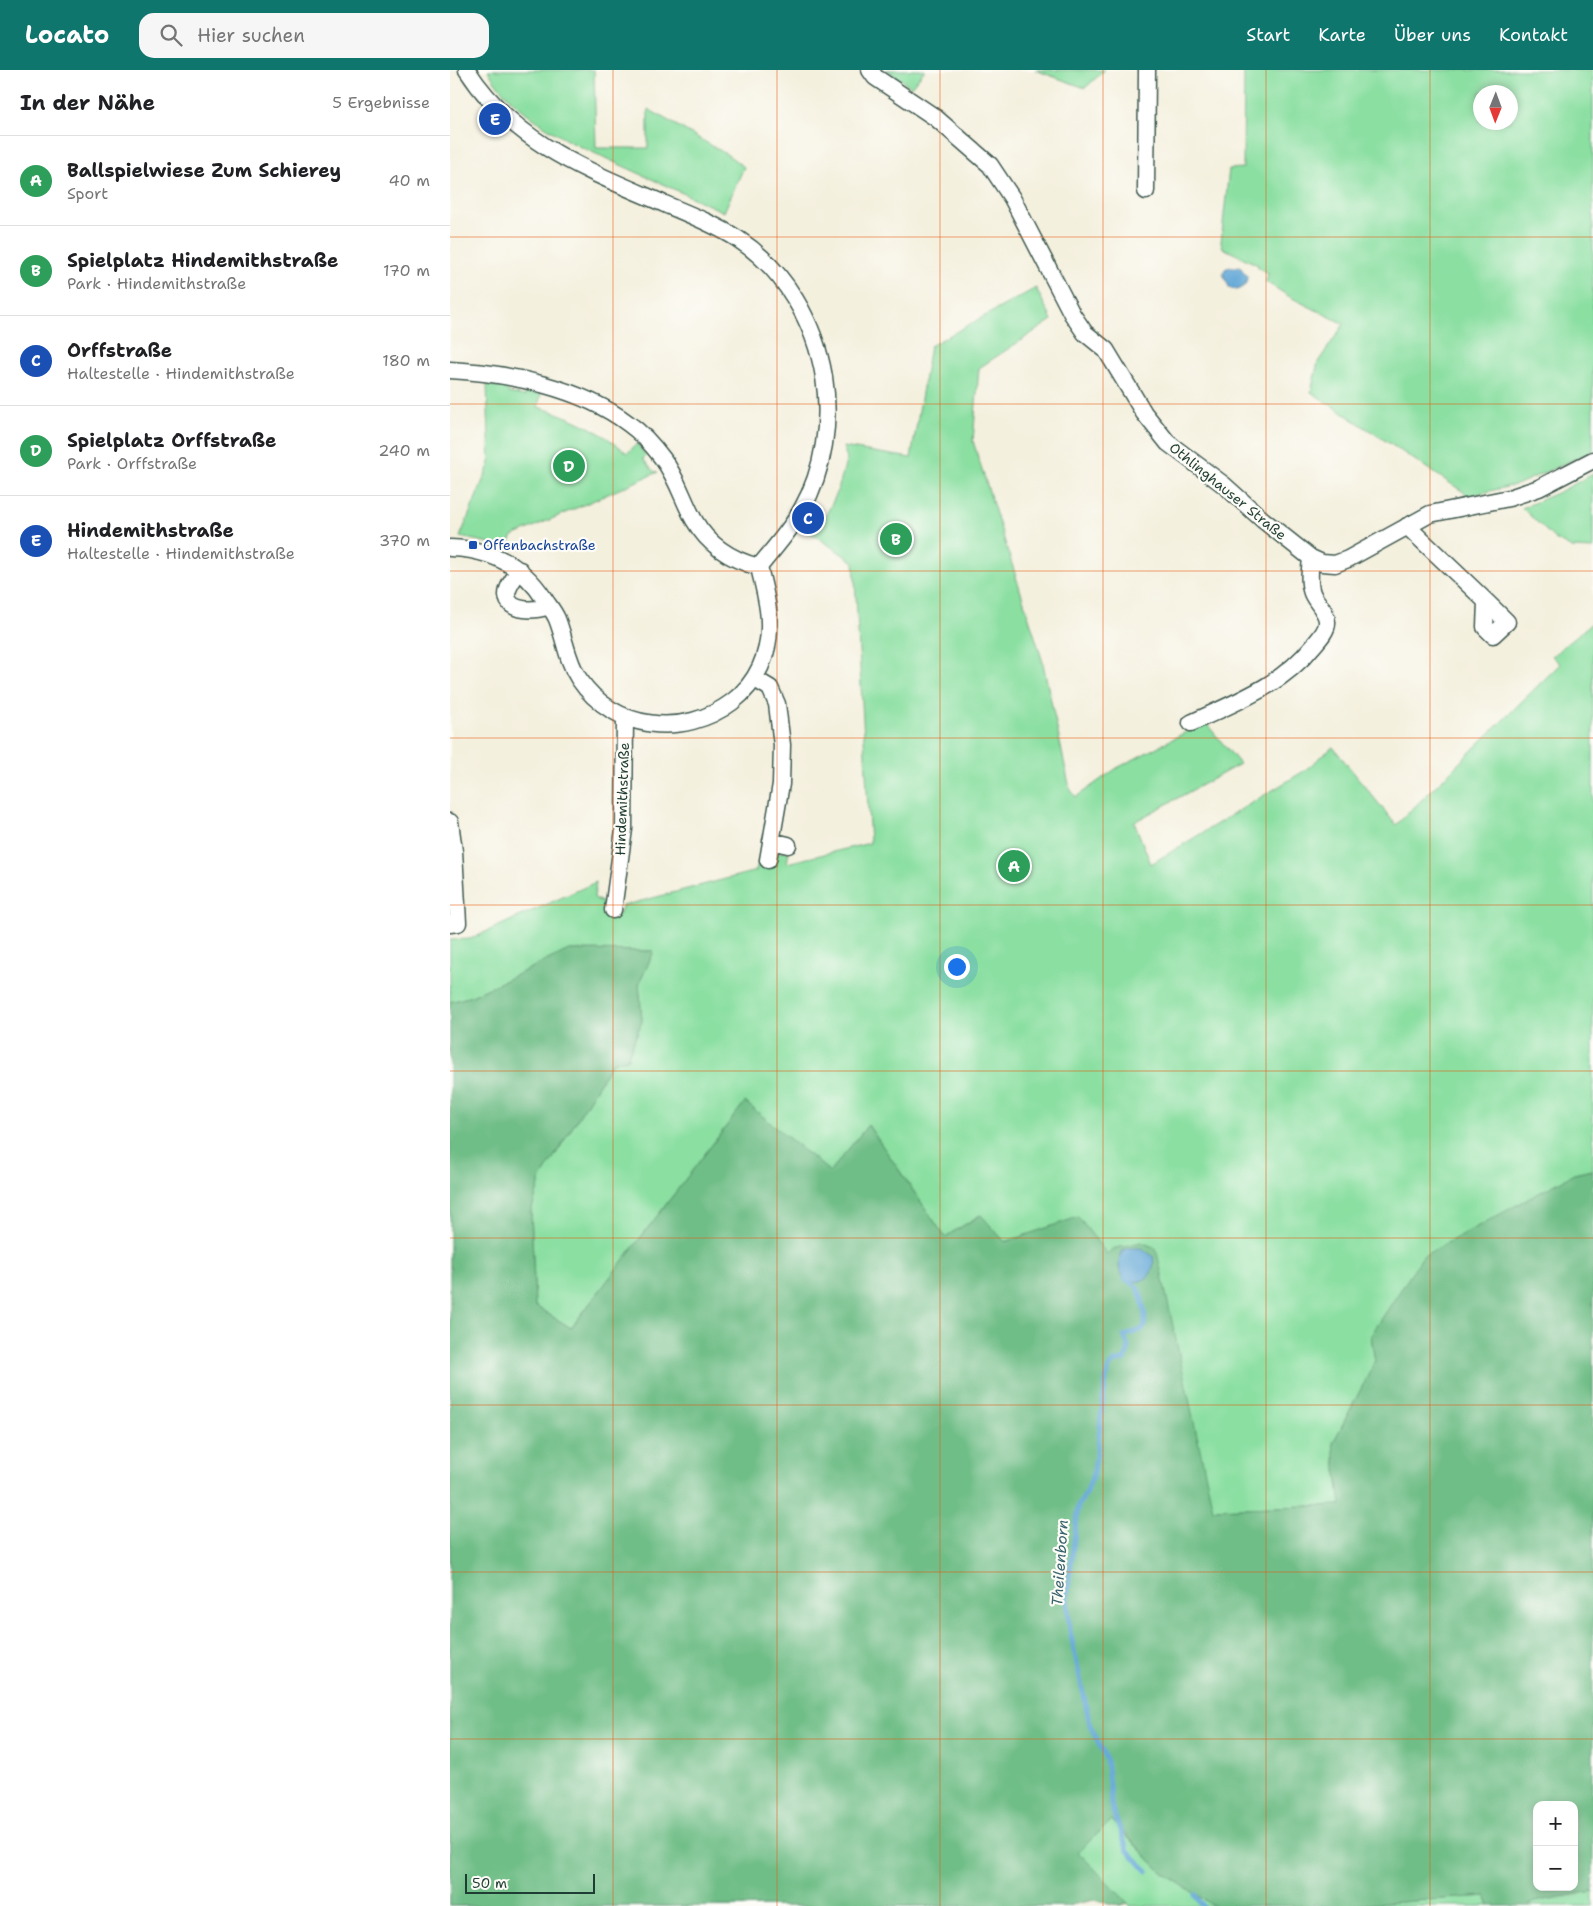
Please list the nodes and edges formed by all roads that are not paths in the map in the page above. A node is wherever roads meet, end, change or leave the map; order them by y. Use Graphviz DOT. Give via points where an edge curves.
graph roads {
  1 [pos="467,70"];
  2 [pos="870,70"];
  3 [pos="1147,70"];
  4 [pos="1146,191"];
  5 [pos="450,370"];
  6 [pos="1593,460"];
  7 [pos="1407,526"];
  8 [pos="455,548"];
  9 [pos="1311,558"];
  10 [pos="759,567"];
  11 [pos="520,570"];
  12 [pos="1486,602"];
  13 [pos="550,606"];
  14 [pos="755,679"];
  15 [pos="625,717"];
  16 [pos="1191,723"];
  17 [pos="450,822"];
  18 [pos="771,841"];
  19 [pos="788,844"];
  20 [pos="768,860"];
  21 [pos="453,875"];
  22 [pos="612,910"];
  23 [pos="450,924"];
  1 -- 10 [label="street" via="501,114 534,140 579,166 740,240 773,269 793,296 811,329 822,367 826,394 825,440 803,509"];
  2 -- 9 [label="street, Othlinghauser Straße" via="875,77 936,118 990,165 1012,198 1076,320 1085,333 1106,350 1144,413 1168,443"];
  3 -- 4 [label="street"];
  5 -- 10 [label="street" via="544,386 583,398 616,415 630,424 664,460 694,520 716,548"];
  6 -- 7 [label="street, Othlinghauser Straße" via="1539,488 1510,498 1430,514"];
  7 -- 9 [label="street, Othlinghauser Straße" via="1342,562 1322,563"];
  7 -- 12 [label="street"];
  8 -- 11 [label="street" via="485,553"];
  9 -- 16 [label="street" via="1312,592 1326,616 1326,629 1296,665 1274,683"];
  10 -- 14 [label="street" via="769,622 766,647"];
  11 -- 13 [label="street"];
  11 -- 13 [label="street" via="510,583 507,595 512,604 531,609"];
  13 -- 15 [label="street" via="579,680 601,704"];
  14 -- 15 [label="street" via="738,698 717,713 687,724 644,724"];
  14 -- 18 [label="street" via="770,688 780,722 782,784"];
  15 -- 22 [label="street, Hindemithstraße" via="624,829"];
  17 -- 21 [label="street"];
  18 -- 19 [label="street"];
  18 -- 20 [label="street"];
  21 -- 23 [label="street" via="458,923"];
}
